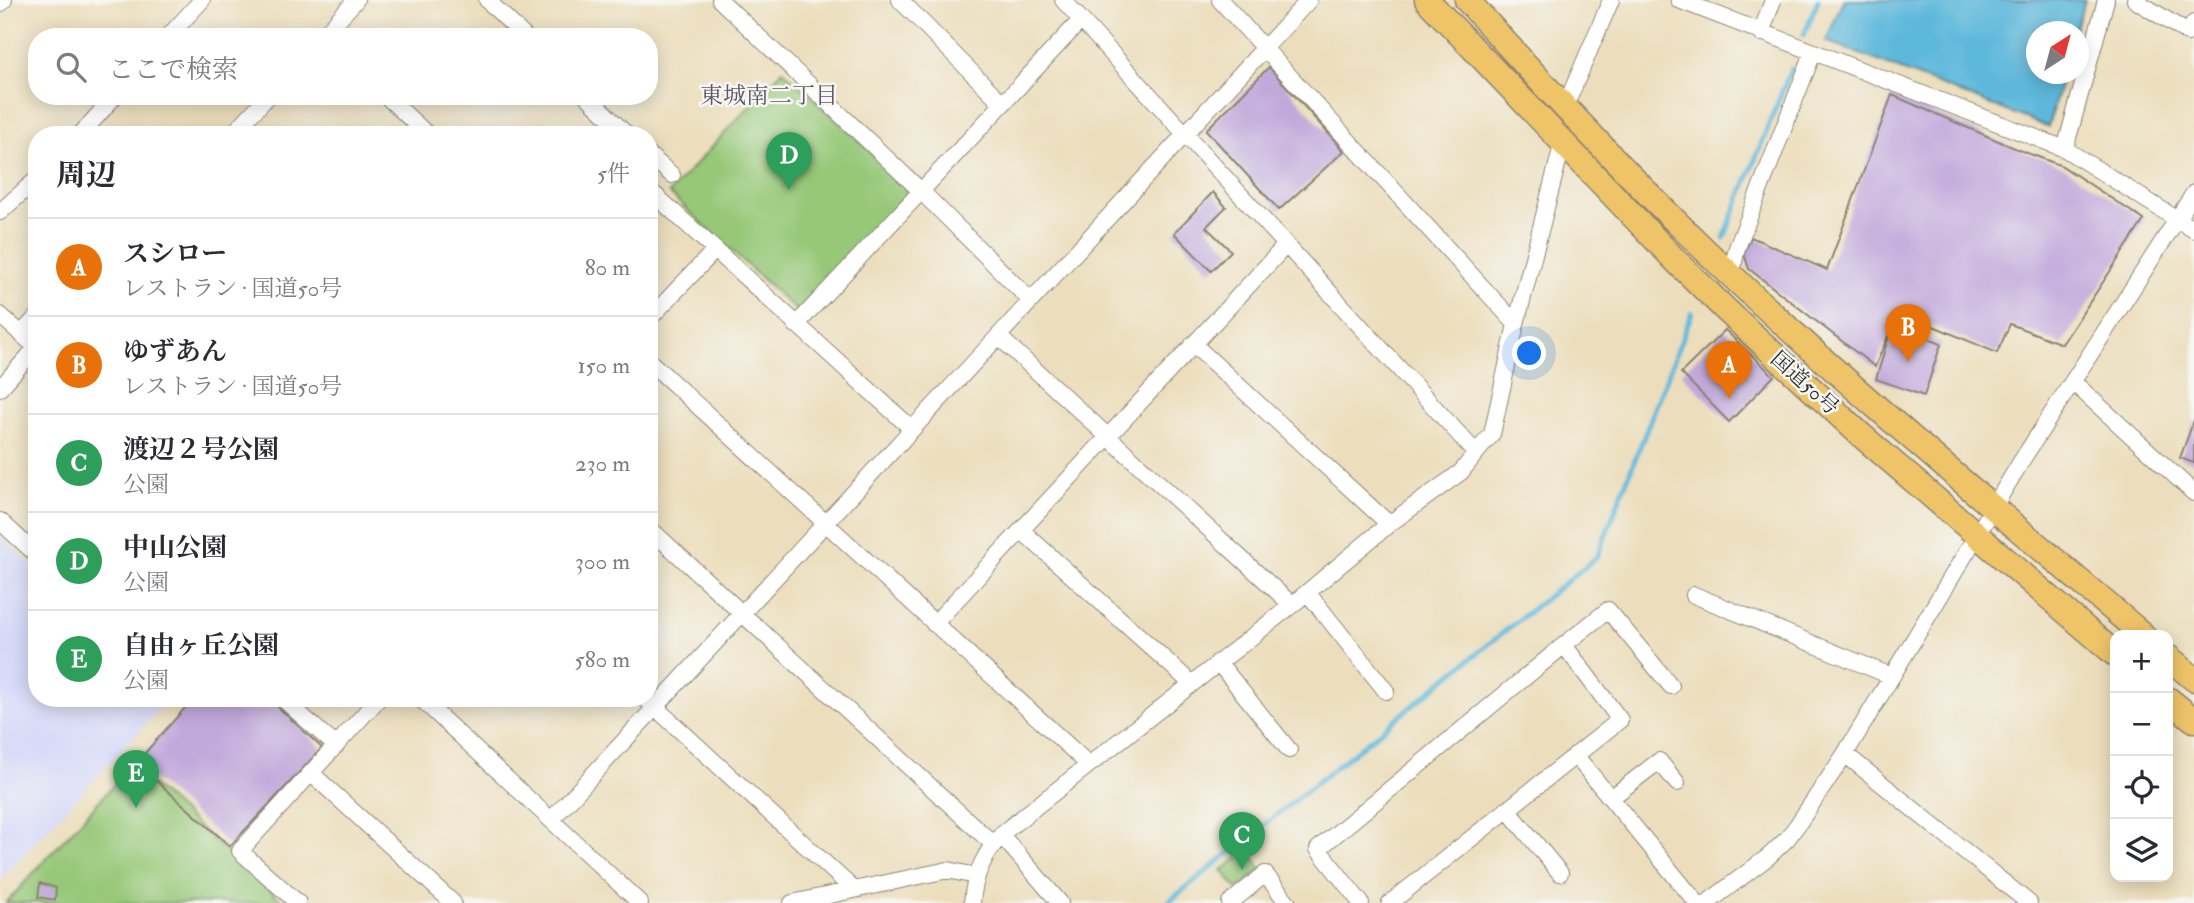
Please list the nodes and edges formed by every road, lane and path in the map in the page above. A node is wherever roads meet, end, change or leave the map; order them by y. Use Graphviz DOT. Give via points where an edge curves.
graph roads {
  1 [pos="4,0"];
  2 [pos="356,0"];
  3 [pos="487,0"];
  4 [pos="720,0"];
  5 [pos="900,0"];
  6 [pos="1063,0"];
  7 [pos="1220,0"];
  8 [pos="1309,0"];
  9 [pos="1427,0"];
  10 [pos="1467,0"];
  11 [pos="1612,0"];
  12 [pos="1679,0"];
  13 [pos="1773,0"];
  14 [pos="2106,0"];
  15 [pos="2134,0"];
  16 [pos="194,3"];
  17 [pos="0,4"];
  18 [pos="1081,20"];
  19 [pos="2194,23"];
  20 [pos="176,28"];
  21 [pos="330,28"];
  22 [pos="516,28"];
  23 [pos="1761,33"];
  24 [pos="1265,49"];
  25 [pos="1813,53"];
  26 [pos="1002,103"];
  27 [pos="107,105"];
  28 [pos="260,105"];
  29 [pos="396,105"];
  30 [pos="596,105"];
  31 [pos="1564,107"];
  32 [pos="88,126"];
  33 [pos="240,126"];
  34 [pos="418,126"];
  35 [pos="618,126"];
  36 [pos="1185,133"];
  37 [pos="1563,142"];
  38 [pos="2065,149"];
  39 [pos="658,163"];
  40 [pos="672,176"];
  41 [pos="28,187"];
  42 [pos="922,192"];
  43 [pos="2194,193"];
  44 [pos="658,198"];
  45 [pos="0,212"];
  46 [pos="2177,219"];
  47 [pos="2194,230"];
  48 [pos="1286,245"];
  49 [pos="715,250"];
  50 [pos="1731,275"];
  51 [pos="1031,301"];
  52 [pos="658,310"];
  53 [pos="0,315"];
  54 [pos="1516,324"];
  55 [pos="796,325"];
  56 [pos="28,327"];
  57 [pos="21,334"];
  58 [pos="998,336"];
  59 [pos="28,341"];
  60 [pos="1193,344"];
  61 [pos="28,357"];
  62 [pos="658,368"];
  63 [pos="2073,382"];
  64 [pos="0,388"];
  65 [pos="912,429"];
  66 [pos="1108,436"];
  67 [pos="1476,453"];
  68 [pos="2194,493"];
  69 [pos="1993,507"];
  70 [pos="0,521"];
  71 [pos="825,523"];
  72 [pos="1389,524"];
  73 [pos="1021,530"];
  74 [pos="1977,533"];
  75 [pos="658,536"];
  76 [pos="28,547"];
  77 [pos="1307,592"];
  78 [pos="1694,595"];
  79 [pos="1292,605"];
  80 [pos="742,613"];
  81 [pos="934,624"];
  82 [pos="2137,630"];
  83 [pos="1564,645"];
  84 [pos="2110,650"];
  85 [pos="2173,661"];
  86 [pos="1218,662"];
  87 [pos="1891,676"];
  88 [pos="2194,679"];
  89 [pos="1191,683"];
  90 [pos="1671,686"];
  91 [pos="1386,691"];
  92 [pos="658,695"];
  93 [pos="2173,703"];
  94 [pos="292,707"];
  95 [pos="371,707"];
  96 [pos="430,707"];
  97 [pos="647,707"];
  98 [pos="654,707"];
  99 [pos="2194,720"];
  100 [pos="336,746"];
  101 [pos="1289,750"];
  102 [pos="1845,754"];
  103 [pos="1575,755"];
  104 [pos="1088,764"];
  105 [pos="311,773"];
  106 [pos="1677,783"];
  107 [pos="1611,798"];
  108 [pos="1507,809"];
  109 [pos="551,820"];
  110 [pos="997,839"];
  111 [pos="1560,873"];
  112 [pos="975,876"];
  113 [pos="854,890"];
  114 [pos="298,903"];
  115 [pos="453,903"];
  116 [pos="639,903"];
  117 [pos="792,903"];
  118 [pos="972,903"];
  119 [pos="1060,903"];
  120 [pos="1230,903"];
  121 [pos="1288,903"];
  122 [pos="1361,903"];
  123 [pos="1390,903"];
  124 [pos="1697,903"];
  125 [pos="1707,903"];
  126 [pos="2029,903"];
  1 -- 17 [label="street"];
  2 -- 21 [label="street"];
  3 -- 22 [label="street"];
  4 -- 42 [label="street"];
  5 -- 26 [label="street"];
  6 -- 18 [label="street"];
  7 -- 24 [label="street"];
  8 -- 24 [label="street"];
  9 -- 37 [label="highway, 国道50号"];
  10 -- 31 [label="highway, 国道50号"];
  11 -- 31 [label="street"];
  12 -- 23 [label="street"];
  13 -- 23 [label="street"];
  14 -- 38 [label="street"];
  15 -- 19 [label="street" via="2188,33"];
  16 -- 20 [label="street"];
  18 -- 26 [label="street"];
  18 -- 36 [label="street"];
  23 -- 25 [label="street"];
  24 -- 36 [label="street"];
  24 -- 54 [label="street"];
  25 -- 38 [label="street"];
  25 -- 50 [label="street" via="1737,248"];
  26 -- 42 [label="street"];
  27 -- 32 [label="street"];
  28 -- 33 [label="street"];
  29 -- 34 [label="street"];
  30 -- 35 [label="street"];
  31 -- 50 [label="highway, 国道50号"];
  36 -- 48 [label="street"];
  36 -- 51 [label="street"];
  37 -- 54 [label="street"];
  37 -- 74 [label="highway, 国道50号" via="1675,260 1798,378"];
  38 -- 46 [label="street"];
  39 -- 40 [label="street"];
  41 -- 45 [label="street"];
  42 -- 51 [label="street"];
  42 -- 55 [label="street"];
  43 -- 46 [label="street"];
  44 -- 49 [label="street"];
  46 -- 47 [label="street"];
  46 -- 63 [label="street"];
  48 -- 60 [label="street"];
  48 -- 67 [label="street"];
  49 -- 52 [label="street"];
  49 -- 55 [label="street"];
  50 -- 69 [label="highway, 国道50号"];
  51 -- 58 [label="street"];
  53 -- 57 [label="street"];
  54 -- 67 [label="street" via="1492,433"];
  55 -- 65 [label="street"];
  56 -- 57 [label="street"];
  57 -- 59 [label="street"];
  58 -- 65 [label="street"];
  58 -- 66 [label="street"];
  60 -- 66 [label="street"];
  60 -- 72 [label="street"];
  61 -- 64 [label="street"];
  62 -- 71 [label="street"];
  63 -- 68 [label="street"];
  63 -- 69 [label="street"];
  65 -- 71 [label="street"];
  66 -- 73 [label="street"];
  66 -- 79 [label="street"];
  67 -- 72 [label="street" via="1461,472"];
  69 -- 74 [label="street"];
  69 -- 82 [label="highway, 国道50号"];
  70 -- 76 [label="street"];
  71 -- 80 [label="street"];
  71 -- 81 [label="street"];
  72 -- 77 [label="street"];
  73 -- 81 [label="street"];
  73 -- 89 [label="street"];
  74 -- 84 [label="highway, 国道50号"];
  74 -- 87 [label="street"];
  75 -- 80 [label="street"];
  77 -- 79 [label="street"];
  77 -- 91 [label="street"];
  78 -- 87 [label="street"];
  79 -- 86 [label="street"];
  80 -- 92 [label="street"];
  80 -- 110 [label="street"];
  81 -- 104 [label="street"];
  83 -- 90 [label="street" via="1608,610"];
  83 -- 103 [label="street" via="1620,720"];
  83 -- 122 [label="street" via="1318,849"];
  85 -- 88 [label="highway"];
  86 -- 89 [label="street"];
  86 -- 101 [label="street"];
  87 -- 102 [label="street"];
  89 -- 104 [label="street"];
  93 -- 99 [label="highway"];
  94 -- 100 [label="street"];
  95 -- 100 [label="street"];
  96 -- 109 [label="street"];
  97 -- 109 [label="street"];
  98 -- 113 [label="street"];
  100 -- 105 [label="street"];
  102 -- 125 [label="street" via="1787,839"];
  102 -- 126 [label="street"];
  103 -- 107 [label="street"];
  103 -- 108 [label="street"];
  104 -- 110 [label="street"];
  105 -- 114 [label="street" via="240,851"];
  105 -- 115 [label="street"];
  106 -- 107 [label="street" via="1659,761"];
  107 -- 124 [label="street"];
  108 -- 111 [label="street"];
  108 -- 123 [label="street"];
  109 -- 116 [label="street"];
  110 -- 112 [label="street"];
  110 -- 119 [label="street"];
  112 -- 113 [label="street" via="948,870"];
  112 -- 118 [label="street"];
  113 -- 117 [label="street"];
  120 -- 121 [label="street" via="1265,874"];
}
